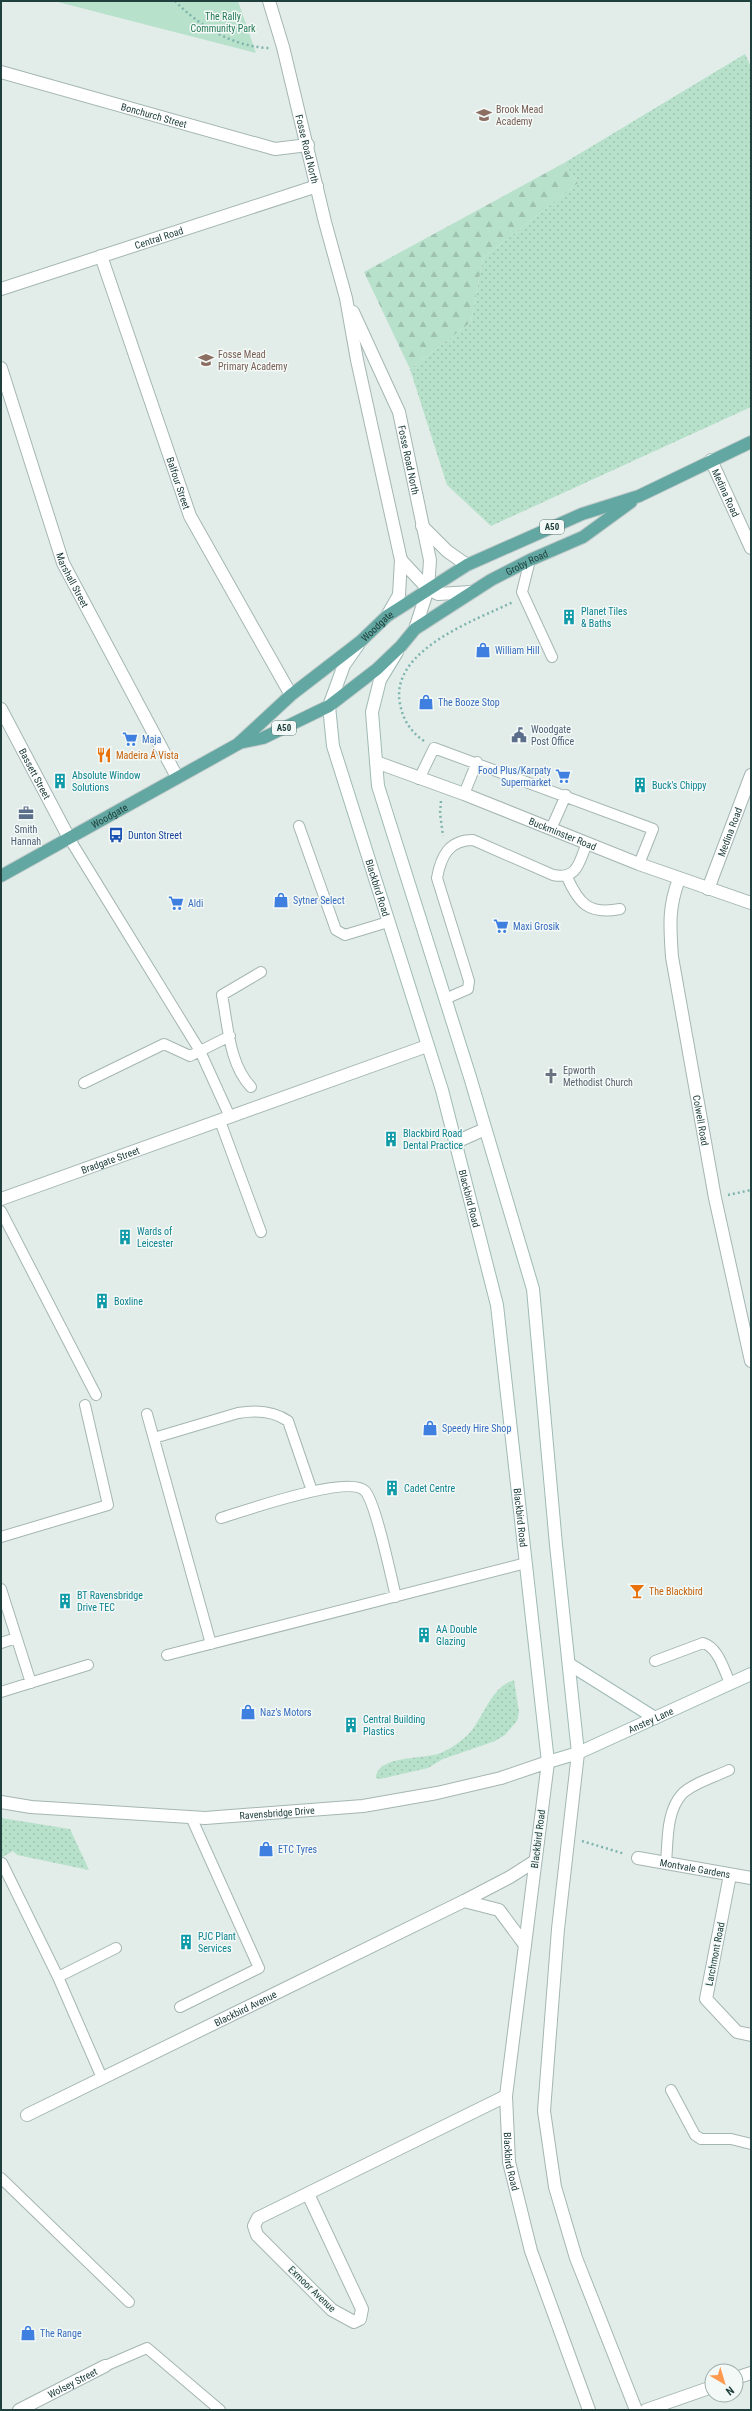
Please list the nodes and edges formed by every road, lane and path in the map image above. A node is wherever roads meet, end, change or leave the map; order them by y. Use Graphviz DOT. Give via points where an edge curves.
graph roads {
  1 [pos="175,1"];
  2 [pos="268,1"];
  3 [pos="283,47"];
  4 [pos="1,72"];
  5 [pos="308,145"];
  6 [pos="317,186"];
  7 [pos="101,256"];
  8 [pos="1,289"];
  9 [pos="346,298"];
  10 [pos="1,368"];
  11 [pos="751,442"];
  12 [pos="711,460"];
  13 [pos="639,496"];
  14 [pos="422,526"];
  15 [pos="751,548"];
  16 [pos="400,560"];
  17 [pos="530,560"];
  18 [pos="467,565"];
  19 [pos="428,589"];
  20 [pos="471,592"];
  21 [pos="524,597"];
  22 [pos="387,616"];
  23 [pos="414,629"];
  24 [pos="361,641"];
  25 [pos="401,646"];
  26 [pos="552,657"];
  27 [pos="291,695"];
  28 [pos="329,706"];
  29 [pos="1,709"];
  30 [pos="238,744"];
  31 [pos="434,748"];
  32 [pos="376,762"];
  33 [pos="477,762"];
  34 [pos="751,775"];
  35 [pos="177,777"];
  36 [pos="419,779"];
  37 [pos="464,794"];
  38 [pos="566,795"];
  39 [pos="299,826"];
  40 [pos="551,829"];
  41 [pos="69,838"];
  42 [pos="588,843"];
  43 [pos="639,864"];
  44 [pos="1,876"];
  45 [pos="567,876"];
  46 [pos="679,879"];
  47 [pos="708,889"];
  48 [pos="751,903"];
  49 [pos="620,909"];
  50 [pos="388,922"];
  51 [pos="261,972"];
  52 [pos="445,999"];
  53 [pos="230,1036"];
  54 [pos="427,1046"];
  55 [pos="200,1051"];
  56 [pos="84,1083"];
  57 [pos="252,1086"];
  58 [pos="225,1119"];
  59 [pos="485,1129"];
  60 [pos="456,1142"];
  61 [pos="751,1190"];
  62 [pos="715,1198"];
  63 [pos="1,1199"];
  64 [pos="1,1212"];
  65 [pos="261,1232"];
  66 [pos="751,1361"];
  67 [pos="96,1394"];
  68 [pos="85,1405"];
  69 [pos="147,1414"];
  70 [pos="154,1438"];
  71 [pos="312,1491"];
  72 [pos="221,1518"];
  73 [pos="1,1537"];
  74 [pos="526,1563"];
  75 [pos="1,1589"];
  76 [pos="396,1597"];
  77 [pos="4,1610"];
  78 [pos="16,1638"];
  79 [pos="1,1643"];
  80 [pos="211,1644"];
  81 [pos="167,1655"];
  82 [pos="655,1661"];
  83 [pos="569,1664"];
  84 [pos="88,1665"];
  85 [pos="751,1674"];
  86 [pos="31,1683"];
  87 [pos="730,1683"];
  88 [pos="1,1692"];
  89 [pos="655,1718"];
  90 [pos="578,1753"];
  91 [pos="548,1762"];
  92 [pos="729,1770"];
  93 [pos="1,1802"];
  94 [pos="191,1817"];
  95 [pos="569,1837"];
  96 [pos="638,1858"];
  97 [pos="535,1861"];
  98 [pos="2,1862"];
  99 [pos="666,1863"];
  100 [pos="730,1875"];
  101 [pos="751,1878"];
  102 [pos="464,1901"];
  103 [pos="525,1945"];
  104 [pos="116,1948"];
  105 [pos="58,1977"];
  106 [pos="180,2007"];
  107 [pos="751,2035"];
  108 [pos="102,2078"];
  109 [pos="671,2090"];
  110 [pos="506,2096"];
  111 [pos="27,2115"];
  112 [pos="751,2144"];
  113 [pos="1,2178"];
  114 [pos="308,2194"];
  115 [pos="129,2302"];
  116 [pos="105,2366"];
  117 [pos="704,2390"];
  118 [pos="20,2410"];
  119 [pos="220,2410"];
  120 [pos="589,2410"];
  121 [pos="636,2410"];
  122 [pos="646,2410"];
  1 -- 3 [label="path" via="206,28 259,47"];
  2 -- 3 [label="street, Fosse Road North"];
  3 -- 5 [label="street, Fosse Road North"];
  4 -- 5 [label="street, Bonchurch Street" via="275,149"];
  5 -- 6 [label="street, Fosse Road North"];
  6 -- 7 [label="street, Central Road"];
  6 -- 9 [label="street, Fosse Road North"];
  7 -- 8 [label="street, Central Road"];
  7 -- 27 [label="street, Balfour Street" via="190,516"];
  9 -- 14 [label="street, Fosse Road North" via="399,412"];
  9 -- 16 [label="street, Fosse Road North"];
  10 -- 35 [label="street, Marshall Street" via="63,563"];
  11 -- 12 [label="main road, Groby Road / A50"];
  12 -- 13 [label="main road, Groby Road / A50"];
  12 -- 15 [label="street, Medina Road"];
  13 -- 17 [label="main road, Groby Road / A50" via="583,537"];
  13 -- 18 [label="main road, Groby Road / A50" via="582,514"];
  14 -- 18 [label="street" via="447,551"];
  14 -- 19 [label="street, Fosse Road North" via="430,560"];
  16 -- 19 [label="street"];
  16 -- 22 [label="street, Fosse Road North" via="398,595"];
  17 -- 20 [label="main road, Groby Road / A50"];
  17 -- 21 [label="lane" via="522,592"];
  18 -- 19 [label="main road, Groby Road / A50"];
  19 -- 20 [label="street" via="438,594"];
  19 -- 22 [label="main road, Woodgate / A50"];
  19 -- 23 [label="street, Fosse Road North"];
  20 -- 23 [label="main road, Groby Road / A50"];
  21 -- 26 [label="lane"];
  21 -- 31 [label="path" via="436,640 424,649 407,670 399,699 402,711 412,732"];
  22 -- 24 [label="main road, Woodgate / A50"];
  23 -- 25 [label="main road, Woodgate / A50"];
  24 -- 27 [label="main road, Woodgate / A50"];
  24 -- 28 [label="street, Blackbird Road" via="344,665"];
  25 -- 28 [label="main road, Woodgate / A50" via="354,688"];
  25 -- 32 [label="street" via="380,680 372,712"];
  27 -- 30 [label="main road, Woodgate / A50"];
  28 -- 30 [label="main road, Woodgate / A50" via="264,738"];
  28 -- 50 [label="street, Blackbird Road" via="333,746"];
  29 -- 41 [label="street, Bassett Street"];
  30 -- 35 [label="main road, Woodgate / A50"];
  31 -- 33 [label="lane"];
  31 -- 36 [label="lane"];
  32 -- 36 [label="street, Buckminster Road"];
  32 -- 52 [label="street" via="378,786"];
  33 -- 37 [label="lane"];
  33 -- 38 [label="lane"];
  34 -- 47 [label="street, Medina Road"];
  35 -- 41 [label="main road, Woodgate / A50"];
  36 -- 37 [label="street, Buckminster Road"];
  37 -- 40 [label="street, Buckminster Road"];
  38 -- 40 [label="lane"];
  38 -- 43 [label="lane" via="653,828"];
  39 -- 50 [label="lane" via="336,930 345,935"];
  40 -- 42 [label="street, Buckminster Road"];
  41 -- 44 [label="main road, Woodgate / A50"];
  41 -- 55 [label="lane"];
  42 -- 43 [label="street, Buckminster Road"];
  42 -- 45 [label="lane" via="576,870"];
  43 -- 46 [label="street, Buckminster Road"];
  45 -- 49 [label="lane" via="574,893 587,907 603,912"];
  45 -- 52 [label="lane" via="553,875 473,840 462,840 451,846 439,866 437,878 469,981 468,989"];
  46 -- 47 [label="street, Buckminster Road"];
  46 -- 62 [label="street, Colwell Road" via="671,899 669,918 672,957"];
  47 -- 48 [label="street, Buckminster Road"];
  50 -- 54 [label="street, Blackbird Road"];
  51 -- 53 [label="lane" via="222,995"];
  52 -- 59 [label="street"];
  53 -- 55 [label="lane"];
  53 -- 57 [label="lane" via="235,1062 243,1078"];
  54 -- 58 [label="street, Bradgate Street"];
  54 -- 60 [label="street, Blackbird Road"];
  55 -- 56 [label="lane" via="190,1056 164,1044"];
  55 -- 58 [label="lane"];
  58 -- 63 [label="street, Bradgate Street"];
  58 -- 65 [label="lane"];
  59 -- 60 [label="street"];
  59 -- 83 [label="street" via="533,1289"];
  60 -- 74 [label="street, Blackbird Road" via="497,1305"];
  61 -- 62 [label="path"];
  62 -- 66 [label="street, Colwell Road"];
  64 -- 67 [label="lane"];
  68 -- 73 [label="lane" via="108,1505"];
  69 -- 70 [label="lane"];
  70 -- 71 [label="lane" via="238,1413 251,1411 280,1415 288,1421"];
  70 -- 80 [label="lane"];
  71 -- 72 [label="lane"];
  71 -- 76 [label="lane" via="347,1486 358,1487 365,1492 373,1507"];
  74 -- 76 [label="lane"];
  74 -- 91 [label="street, Blackbird Road"];
  75 -- 77 [label="lane"];
  76 -- 80 [label="lane"];
  77 -- 78 [label="lane"];
  78 -- 79 [label="lane"];
  78 -- 86 [label="lane"];
  80 -- 81 [label="lane"];
  82 -- 87 [label="lane" via="703,1643 708,1644 714,1648"];
  83 -- 89 [label="street"];
  83 -- 90 [label="street"];
  84 -- 86 [label="lane"];
  85 -- 87 [label="street, Anstey Lane"];
  86 -- 88 [label="lane"];
  87 -- 89 [label="street, Anstey Lane"];
  89 -- 90 [label="street, Anstey Lane"];
  90 -- 91 [label="street, Anstey Lane"];
  90 -- 95 [label="street"];
  91 -- 94 [label="street, Ravensbridge Drive" via="501,1778 363,1806"];
  91 -- 97 [label="street, Blackbird Road"];
  92 -- 99 [label="lane" via="682,1794 671,1820"];
  93 -- 94 [label="street, Ravensbridge Drive" via="31,1807"];
  94 -- 106 [label="lane" via="259,1968"];
  95 -- 96 [label="path"];
  95 -- 121 [label="street" via="558,1929 544,2111 555,2187 574,2251"];
  96 -- 99 [label="street, Montvale Gardens"];
  97 -- 102 [label="street, Blackbird Avenue"];
  97 -- 103 [label="street, Blackbird Road"];
  98 -- 105 [label="lane"];
  99 -- 100 [label="street, Montvale Gardens"];
  100 -- 101 [label="street, Montvale Gardens"];
  100 -- 107 [label="street, Larchmont Road" via="706,1999 737,2032"];
  102 -- 103 [label="street" via="499,1910"];
  102 -- 108 [label="street, Blackbird Avenue"];
  103 -- 110 [label="street, Blackbird Road"];
  104 -- 105 [label="lane"];
  105 -- 108 [label="lane"];
  108 -- 111 [label="street, Blackbird Avenue"];
  109 -- 112 [label="lane" via="695,2135 702,2139 731,2138"];
  110 -- 114 [label="street, Exmoor Avenue"];
  110 -- 120 [label="street, Blackbird Road" via="509,2162 531,2251"];
  113 -- 115 [label="lane"];
  114 -- 114 [label="street, Exmoor Avenue" via="362,2309 360,2319 354,2322 332,2310 257,2235 254,2226 258,2218"];
  116 -- 118 [label="street, Wolsey Street"];
  116 -- 119 [label="lane" via="147,2348"];
  117 -- 122 [label="street"];
}
